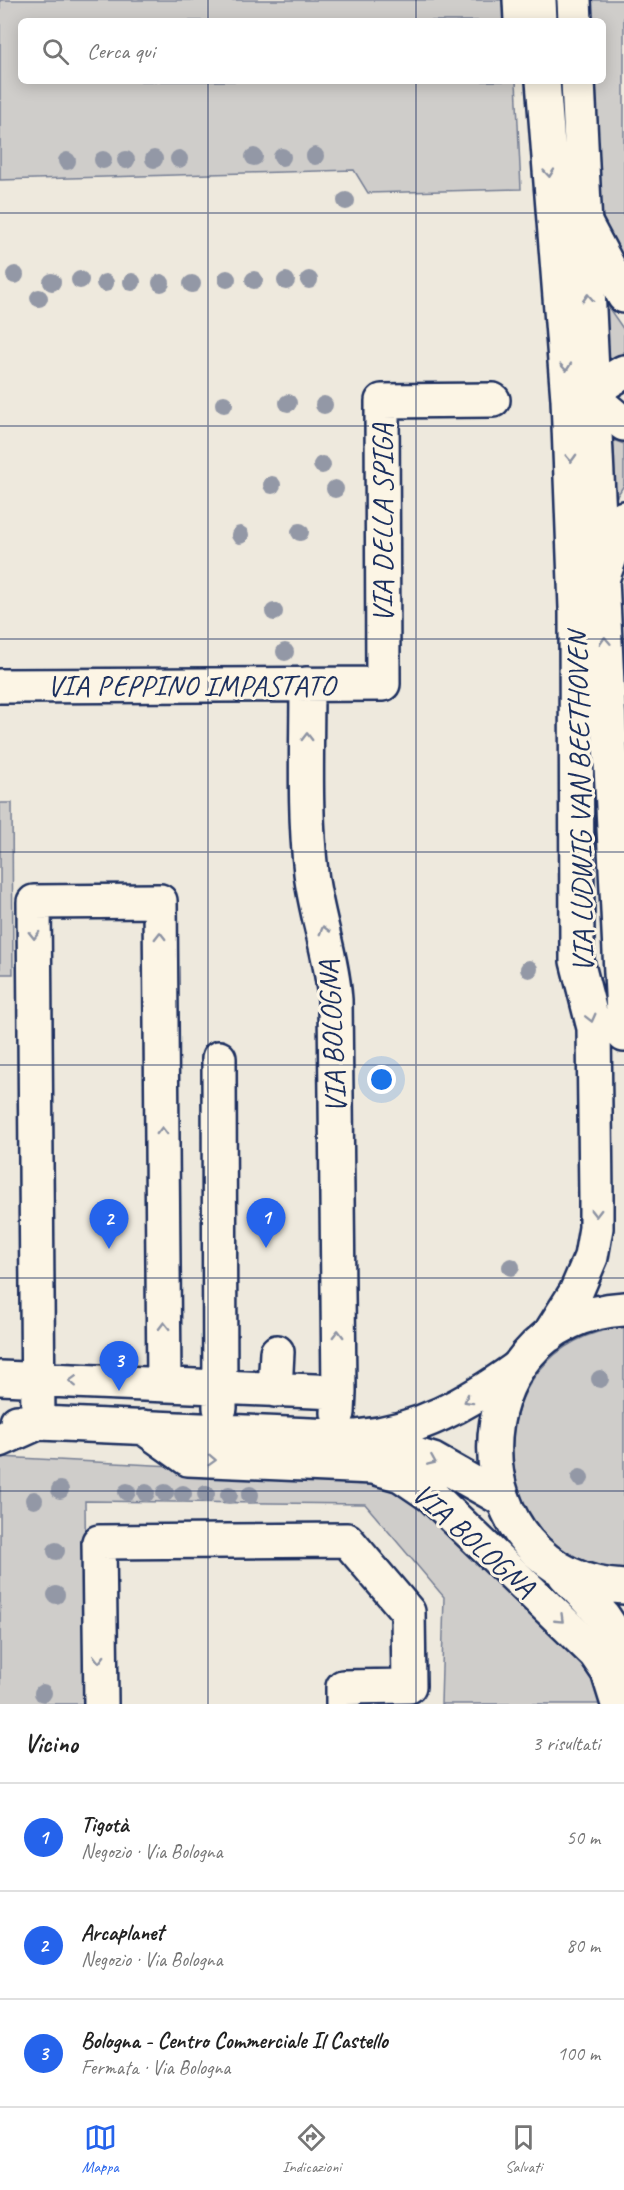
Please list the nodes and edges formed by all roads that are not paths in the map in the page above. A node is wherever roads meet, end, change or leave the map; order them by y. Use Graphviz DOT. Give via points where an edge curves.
graph roads {
  1 [pos="520,0"];
  2 [pos="539,0"];
  3 [pos="574,0"];
  4 [pos="521,18"];
  5 [pos="540,18"];
  6 [pos="575,18"];
  7 [pos="537,84"];
  8 [pos="543,84"];
  9 [pos="578,84"];
  10 [pos="544,115"];
  11 [pos="584,221"];
  12 [pos="624,296"];
  13 [pos="624,372"];
  14 [pos="581,399"];
  15 [pos="493,400"];
  16 [pos="624,424"];
  17 [pos="624,518"];
  18 [pos="602,582"];
  19 [pos="307,684"];
  20 [pos="383,684"];
  21 [pos="0,686"];
  22 [pos="624,1035"];
  23 [pos="219,1058"];
  24 [pos="624,1309"];
  25 [pos="549,1335"];
  26 [pos="277,1352"];
  27 [pos="517,1368"];
  28 [pos="0,1378"];
  29 [pos="39,1380"];
  30 [pos="164,1385"];
  31 [pos="220,1388"];
  32 [pos="274,1390"];
  33 [pos="339,1392"];
  34 [pos="0,1421"];
  35 [pos="38,1423"];
  36 [pos="143,1427"];
  37 [pos="219,1431"];
  38 [pos="347,1437"];
  39 [pos="0,1440"];
  40 [pos="502,1499"];
  41 [pos="553,1563"];
  42 [pos="624,1587"];
  43 [pos="624,1647"];
  44 [pos="101,1704"];
  45 [pos="343,1704"];
  46 [pos="618,1704"];
  1 -- 4 [label="street"];
  2 -- 5 [label="street"];
  3 -- 6 [label="street"];
  7 -- 10 [label="street"];
  8 -- 10 [label="street, VIA LUDWIG VAN BEETHOVEN"];
  9 -- 11 [label="street, VIA LUDWIG VAN BEETHOVEN"];
  10 -- 14 [label="street, VIA LUDWIG VAN BEETHOVEN, one-way"];
  11 -- 12 [label="street"];
  14 -- 11 [label="street, VIA LUDWIG VAN BEETHOVEN, one-way"];
  13 -- 14 [label="street"];
  14 -- 16 [label="street"];
  14 -- 18 [label="street, VIA LUDWIG VAN BEETHOVEN"];
  14 -- 25 [label="street, VIA LUDWIG VAN BEETHOVEN, one-way" via="576,608 577,961 594,1028 596,1228 583,1277"];
  15 -- 20 [label="street, VIA DELLA SPIGA" via="382,401"];
  17 -- 18 [label="street"];
  22 -- 18 [label="street, VIA LUDWIG VAN BEETHOVEN, one-way"];
  19 -- 20 [label="street, VIA PEPPINO IMPASTATO"];
  19 -- 21 [label="street, VIA PEPPINO IMPASTATO"];
  33 -- 19 [label="street, VIA BOLOGNA, one-way" via="335,1000 308,846"];
  23 -- 31 [label="street"];
  24 -- 25 [label="street, VIA BOLOGNA" via="582,1317"];
  25 -- 27 [label="street, VIA BOLOGNA"];
  26 -- 32 [label="street"];
  27 -- 38 [label="street, VIA BOLOGNA, one-way" via="486,1390 420,1424 385,1435"];
  27 -- 40 [label="street, VIA BOLOGNA" via="503,1394 493,1434 495,1474"];
  28 -- 29 [label="street"];
  30 -- 29 [label="street, one-way"];
  30 -- 29 [label="street, one-way" via="160,901 34,902"];
  29 -- 35 [label="street"];
  30 -- 31 [label="street"];
  31 -- 32 [label="street"];
  31 -- 37 [label="street"];
  32 -- 33 [label="street"];
  33 -- 38 [label="street, VIA BOLOGNA"];
  34 -- 35 [label="street, VIA BOLOGNA"];
  35 -- 36 [label="street, VIA BOLOGNA"];
  35 -- 39 [label="street"];
  36 -- 37 [label="street, VIA BOLOGNA"];
  36 -- 46 [label="street, VIA BOLOGNA, one-way" via="188,1459 357,1465 401,1475 432,1496 595,1653 608,1671"];
  37 -- 38 [label="street, VIA BOLOGNA"];
  38 -- 40 [label="street, VIA BOLOGNA, one-way" via="433,1461"];
  40 -- 41 [label="street, VIA BOLOGNA" via="518,1528"];
  41 -- 42 [label="street, VIA BOLOGNA" via="581,1578"];
  41 -- 43 [label="street" via="596,1608"];
  45 -- 44 [label="street, one-way" via="344,1687 409,1686 408,1612 347,1540 99,1542"];
}
